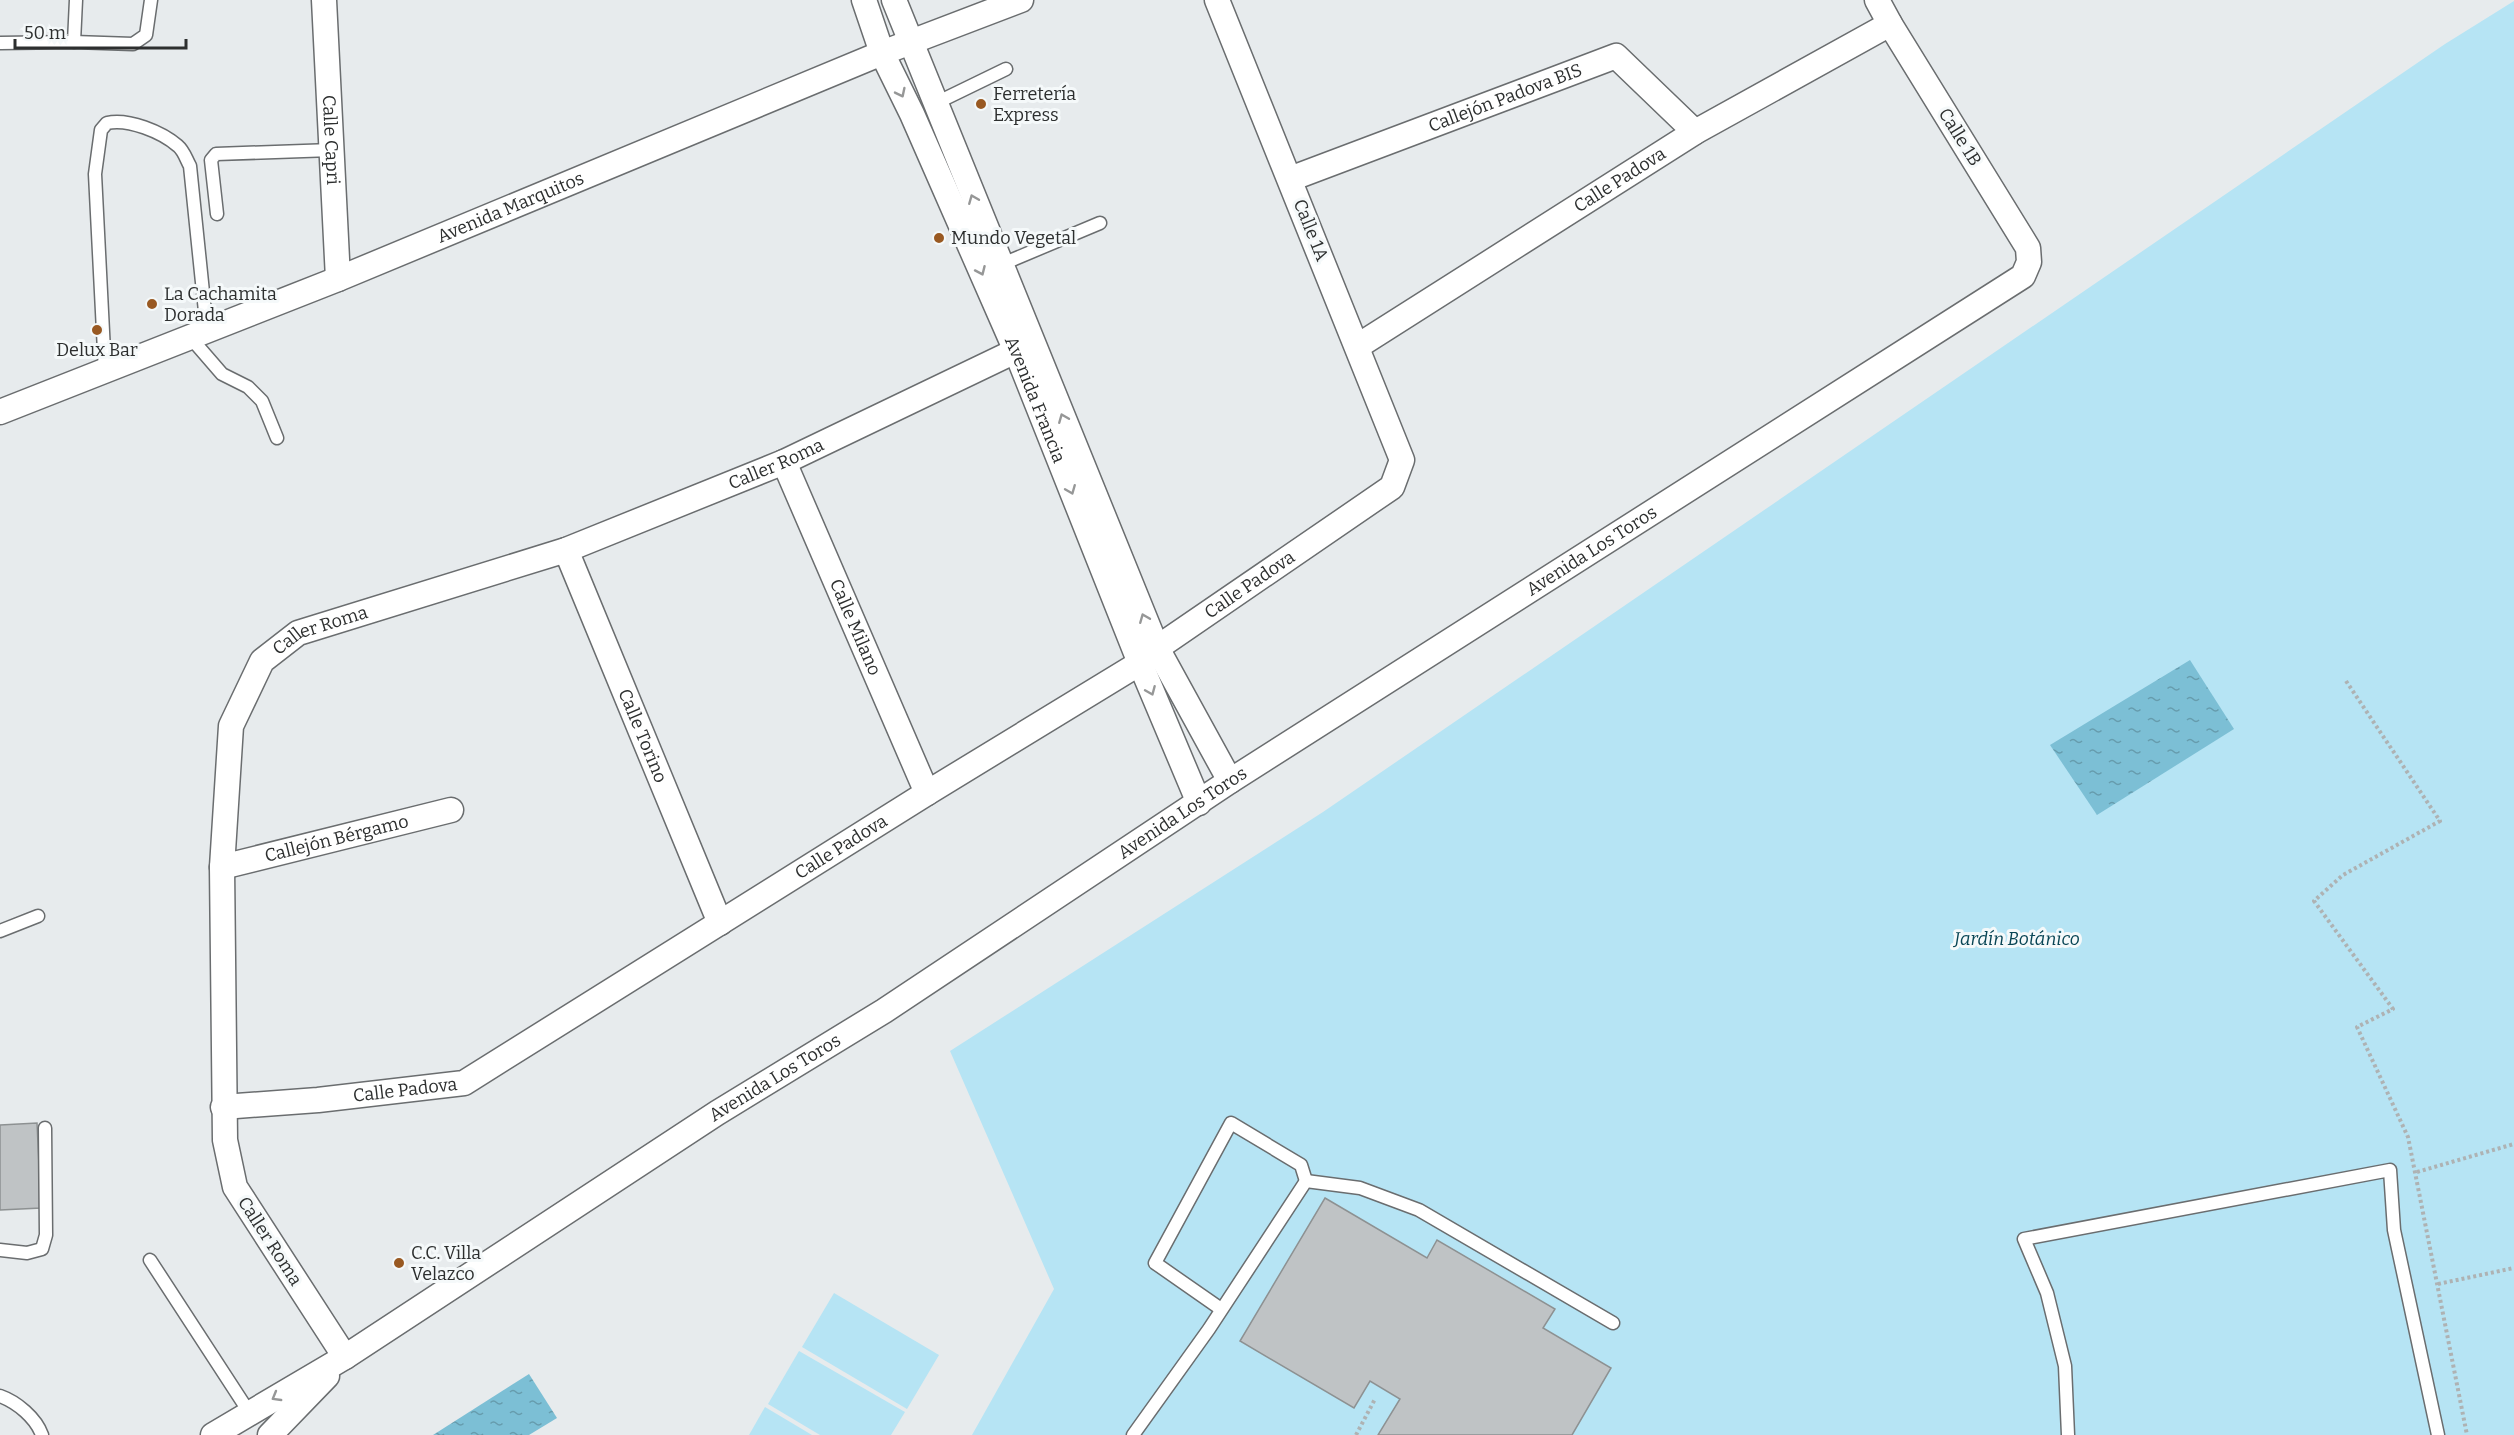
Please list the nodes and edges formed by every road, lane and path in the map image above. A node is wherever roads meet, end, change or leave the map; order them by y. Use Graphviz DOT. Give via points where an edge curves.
graph roads {
  1 [pos="76,0"];
  2 [pos="151,0"];
  3 [pos="324,0"];
  4 [pos="864,0"];
  5 [pos="894,0"];
  6 [pos="1021,0"];
  7 [pos="1217,0"];
  8 [pos="1877,0"];
  9 [pos="1890,24"];
  10 [pos="74,42"];
  11 [pos="0,43"];
  12 [pos="910,43"];
  13 [pos="882,54"];
  14 [pos="1006,69"];
  15 [pos="934,104"];
  16 [pos="1695,132"];
  17 [pos="332,150"];
  18 [pos="1290,178"];
  19 [pos="217,214"];
  20 [pos="1100,223"];
  21 [pos="1000,265"];
  22 [pos="2023,276"];
  23 [pos="338,279"];
  24 [pos="198,334"];
  25 [pos="1358,346"];
  26 [pos="1024,347"];
  27 [pos="105,371"];
  28 [pos="0,412"];
  29 [pos="278,438"];
  30 [pos="1402,460"];
  31 [pos="784,462"];
  32 [pos="566,550"];
  33 [pos="1148,655"];
  34 [pos="2346,681"];
  35 [pos="1230,782"];
  36 [pos="927,793"];
  37 [pos="1199,803"];
  38 [pos="451,810"];
  39 [pos="222,867"];
  40 [pos="38,916"];
  41 [pos="720,922"];
  42 [pos="0,932"];
  43 [pos="223,1107"];
  44 [pos="45,1128"];
  45 [pos="2514,1144"];
  46 [pos="2416,1172"];
  47 [pos="1306,1181"];
  48 [pos="0,1250"];
  49 [pos="150,1260"];
  50 [pos="2514,1268"];
  51 [pos="2438,1284"];
  52 [pos="1221,1309"];
  53 [pos="1612,1323"];
  54 [pos="345,1357"];
  55 [pos="0,1396"];
  56 [pos="1375,1399"];
  57 [pos="249,1412"];
  58 [pos="42,1435"];
  59 [pos="213,1435"];
  60 [pos="270,1435"];
  61 [pos="1133,1435"];
  62 [pos="1356,1435"];
  63 [pos="2068,1435"];
  64 [pos="2438,1435"];
  65 [pos="2467,1435"];
  1 -- 10 [label="lane"];
  2 -- 10 [label="lane" via="146,35 133,44"];
  3 -- 17 [label="street, Calle Capri"];
  4 -- 13 [label="street, Avenida Francia"];
  5 -- 12 [label="street, Avenida Francia"];
  6 -- 12 [label="street, Avenida Marquitos"];
  7 -- 18 [label="street, Calle 1A"];
  8 -- 9 [label="street, Calle 1B"];
  9 -- 16 [label="street, Calle Padova"];
  9 -- 22 [label="street, Calle 1B" via="2028,248 2029,262"];
  10 -- 11 [label="lane"];
  12 -- 13 [label="street, Avenida Marquitos"];
  12 -- 15 [label="street, Avenida Francia"];
  13 -- 23 [label="street, Avenida Marquitos"];
  13 -- 26 [label="street, Avenida Francia, one-way"];
  14 -- 15 [label="lane"];
  21 -- 15 [label="street, Avenida Francia, one-way"];
  16 -- 18 [label="street, Callejón Padova BIS" via="1616,56"];
  16 -- 25 [label="street, Calle Padova"];
  17 -- 19 [label="lane" via="216,154 211,160"];
  17 -- 23 [label="street, Calle Capri"];
  18 -- 25 [label="street, Calle 1A"];
  20 -- 21 [label="lane"];
  21 -- 26 [label="street, Avenida Francia"];
  22 -- 35 [label="street, Avenida Los Toros"];
  23 -- 24 [label="street, Avenida Marquitos"];
  24 -- 27 [label="street, Avenida Marquitos"];
  24 -- 27 [label="lane" via="190,166 183,152 166,138 129,121 107,123 101,130 95,174"];
  24 -- 29 [label="lane" via="222,374 248,387 262,401"];
  25 -- 30 [label="street, Calle 1A"];
  26 -- 31 [label="street, Caller Roma"];
  26 -- 33 [label="street, Avenida Francia"];
  27 -- 28 [label="street, Avenida Marquitos"];
  30 -- 33 [label="street, Calle Padova" via="1392,487"];
  31 -- 32 [label="street, Caller Roma"];
  31 -- 36 [label="street, Calle Milano"];
  32 -- 39 [label="street, Caller Roma" via="298,633 262,661 231,726"];
  32 -- 41 [label="street, Calle Torino"];
  33 -- 35 [label="street, Avenida Francia"];
  33 -- 36 [label="street, Calle Padova"];
  33 -- 37 [label="street, Avenida Francia, one-way"];
  34 -- 46 [label="path" via="2440,821 2343,875 2314,901 2393,1009 2357,1027 2408,1137"];
  35 -- 37 [label="street, Avenida Los Toros"];
  36 -- 41 [label="street, Calle Padova"];
  37 -- 54 [label="street, Avenida Los Toros" via="884,1011 717,1113"];
  38 -- 39 [label="street, Callejón Bérgamo"];
  39 -- 43 [label="street, Caller Roma"];
  40 -- 42 [label="lane"];
  41 -- 43 [label="street, Calle Padova" via="464,1083"];
  43 -- 54 [label="street, Caller Roma" via="235,1187"];
  44 -- 48 [label="lane" via="46,1235 42,1250"];
  45 -- 46 [label="path"];
  46 -- 51 [label="path"];
  47 -- 52 [label="lane"];
  47 -- 52 [label="lane" via="1301,1165 1231,1123 1155,1263"];
  47 -- 53 [label="lane" via="1360,1188 1419,1210"];
  49 -- 57 [label="lane"];
  50 -- 51 [label="path"];
  51 -- 65 [label="path"];
  52 -- 61 [label="lane"];
  54 -- 57 [label="street, one-way"];
  54 -- 60 [label="street"];
  55 -- 58 [label="lane" via="38,1425"];
  56 -- 62 [label="path"];
  57 -- 59 [label="street"];
  63 -- 64 [label="lane" via="2065,1366 2047,1293 2024,1239 2390,1170 2394,1230"];
}
